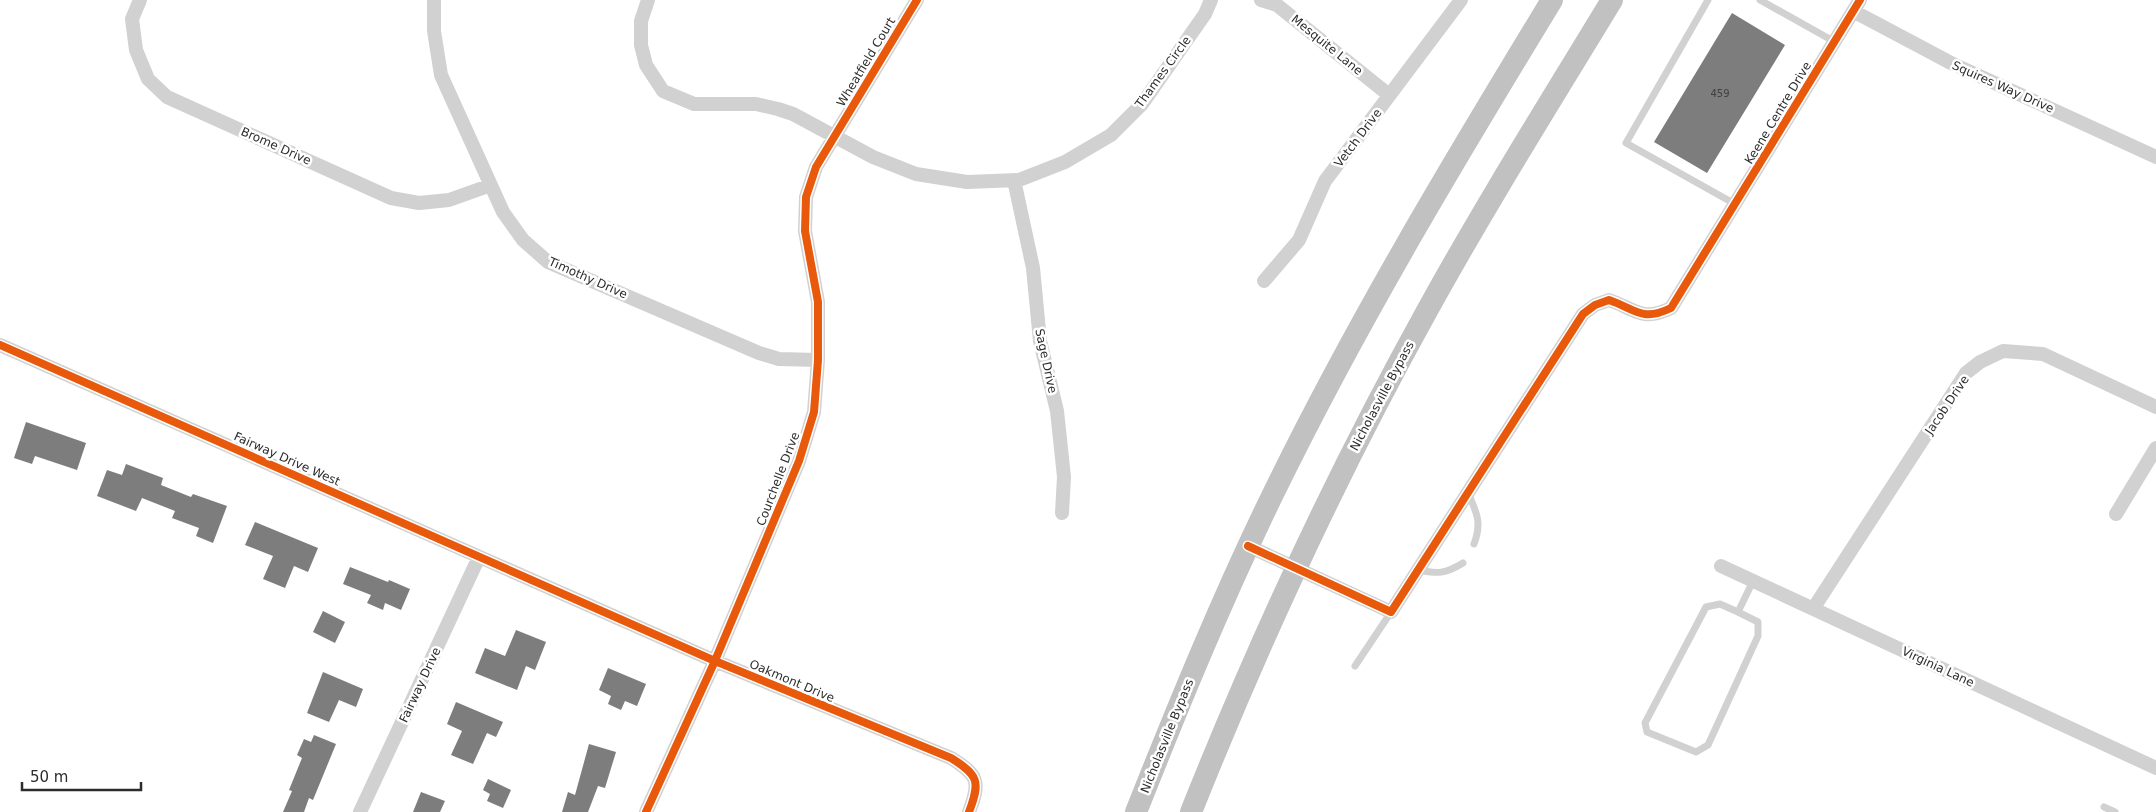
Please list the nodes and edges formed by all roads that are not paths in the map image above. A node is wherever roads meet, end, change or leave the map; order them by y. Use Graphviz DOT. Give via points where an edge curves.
graph roads {
  1 [pos="140,0"];
  2 [pos="434,0"];
  3 [pos="648,0"];
  4 [pos="917,0"];
  5 [pos="1211,0"];
  6 [pos="1261,0"];
  7 [pos="1460,0"];
  8 [pos="1552,0"];
  9 [pos="1612,0"];
  10 [pos="1708,0"];
  11 [pos="1760,0"];
  12 [pos="1857,6"];
  13 [pos="1835,42"];
  14 [pos="1389,95"];
  15 [pos="834,136"];
  16 [pos="2156,157"];
  17 [pos="1014,180"];
  18 [pos="491,185"];
  19 [pos="1736,204"];
  20 [pos="1264,280"];
  21 [pos="0,345"];
  22 [pos="818,360"];
  23 [pos="2156,406"];
  24 [pos="2156,448"];
  25 [pos="1468,493"];
  26 [pos="1062,513"];
  27 [pos="2116,514"];
  28 [pos="1474,544"];
  29 [pos="1248,546"];
  30 [pos="479,557"];
  31 [pos="1463,563"];
  32 [pos="1721,566"];
  33 [pos="1296,567"];
  34 [pos="1418,570"];
  35 [pos="1753,581"];
  36 [pos="564,594"];
  37 [pos="1813,609"];
  38 [pos="1391,612"];
  39 [pos="1738,612"];
  40 [pos="715,661"];
  41 [pos="1355,666"];
  42 [pos="2156,768"];
  43 [pos="2104,807"];
  44 [pos="360,812"];
  45 [pos="646,812"];
  46 [pos="969,812"];
  47 [pos="1136,812"];
  48 [pos="1191,812"];
  49 [pos="2115,812"];
  1 -- 18 [label="street, Brome Drive" via="132,19 136,50 148,79 167,97 391,198 419,204 449,200"];
  2 -- 18 [label="street, Timothy Drive" via="434,32 441,75"];
  3 -- 15 [label="street, Thames Circle" via="641,21 641,45 646,65 663,91 694,104 756,104 778,108"];
  4 -- 15 [label="street, Wheatfield Court"];
  5 -- 17 [label="street, Thames Circle" via="1205,14 1142,104 1111,135 1065,162"];
  6 -- 14 [label="street, Mesquite Lane" via="1277,5"];
  7 -- 14 [label="street, Vetch Drive"];
  8 -- 29 [label="highway, Nicholasville Bypass" via="1378,293"];
  9 -- 33 [label="highway, Nicholasville Bypass" via="1436,294"];
  10 -- 19 [label="lane" via="1626,143"];
  11 -- 13 [label="lane"];
  12 -- 13 [label="street, Keene Centre Drive"];
  12 -- 16 [label="street, Squires Way Drive" via="1951,63"];
  13 -- 19 [label="street, Keene Centre Drive"];
  14 -- 20 [label="street, Vetch Drive" via="1325,181 1298,240"];
  15 -- 17 [label="street, Thames Circle" via="916,174 967,182"];
  15 -- 22 [label="street, Courchelle Drive" via="816,167 806,197 805,231 818,302"];
  17 -- 26 [label="street, Sage Drive" via="1033,268 1040,341 1057,411 1064,477"];
  18 -- 22 [label="street, Timothy Drive" via="503,212 523,240 548,262 759,353 779,359"];
  19 -- 25 [label="street, Keene Centre Drive" via="1671,308 1657,315 1645,315 1609,300 1584,314"];
  21 -- 30 [label="street, Fairway Drive West"];
  22 -- 40 [label="street, Courchelle Drive" via="814,412 799,461"];
  23 -- 37 [label="street, Jacob Drive" via="2043,354 2004,351 1980,362 1966,373"];
  24 -- 27 [label="street"];
  25 -- 28 [label="lane" via="1477,511 1480,530"];
  25 -- 34 [label="street"];
  29 -- 33 [label="street"];
  29 -- 47 [label="highway, Nicholasville Bypass"];
  30 -- 36 [label="street, Fairway Drive West"];
  30 -- 44 [label="street, Fairway Drive"];
  31 -- 34 [label="lane" via="1449,572"];
  32 -- 35 [label="street, Virginia Lane"];
  33 -- 38 [label="street"];
  33 -- 48 [label="highway, Nicholasville Bypass"];
  34 -- 38 [label="street"];
  35 -- 37 [label="street, Virginia Lane"];
  35 -- 39 [label="lane"];
  36 -- 40 [label="street, Oakmont Drive"];
  37 -- 42 [label="street, Virginia Lane"];
  38 -- 41 [label="lane"];
  39 -- 39 [label="lane" via="1720,604 1706,607 1645,723 1648,732 1696,752 1708,745 1758,636 1758,622"];
  40 -- 45 [label="street, Courchelle Drive"];
  40 -- 46 [label="street, Oakmont Drive" via="951,758 969,769 975,779"];
  43 -- 49 [label="lane"];
}
